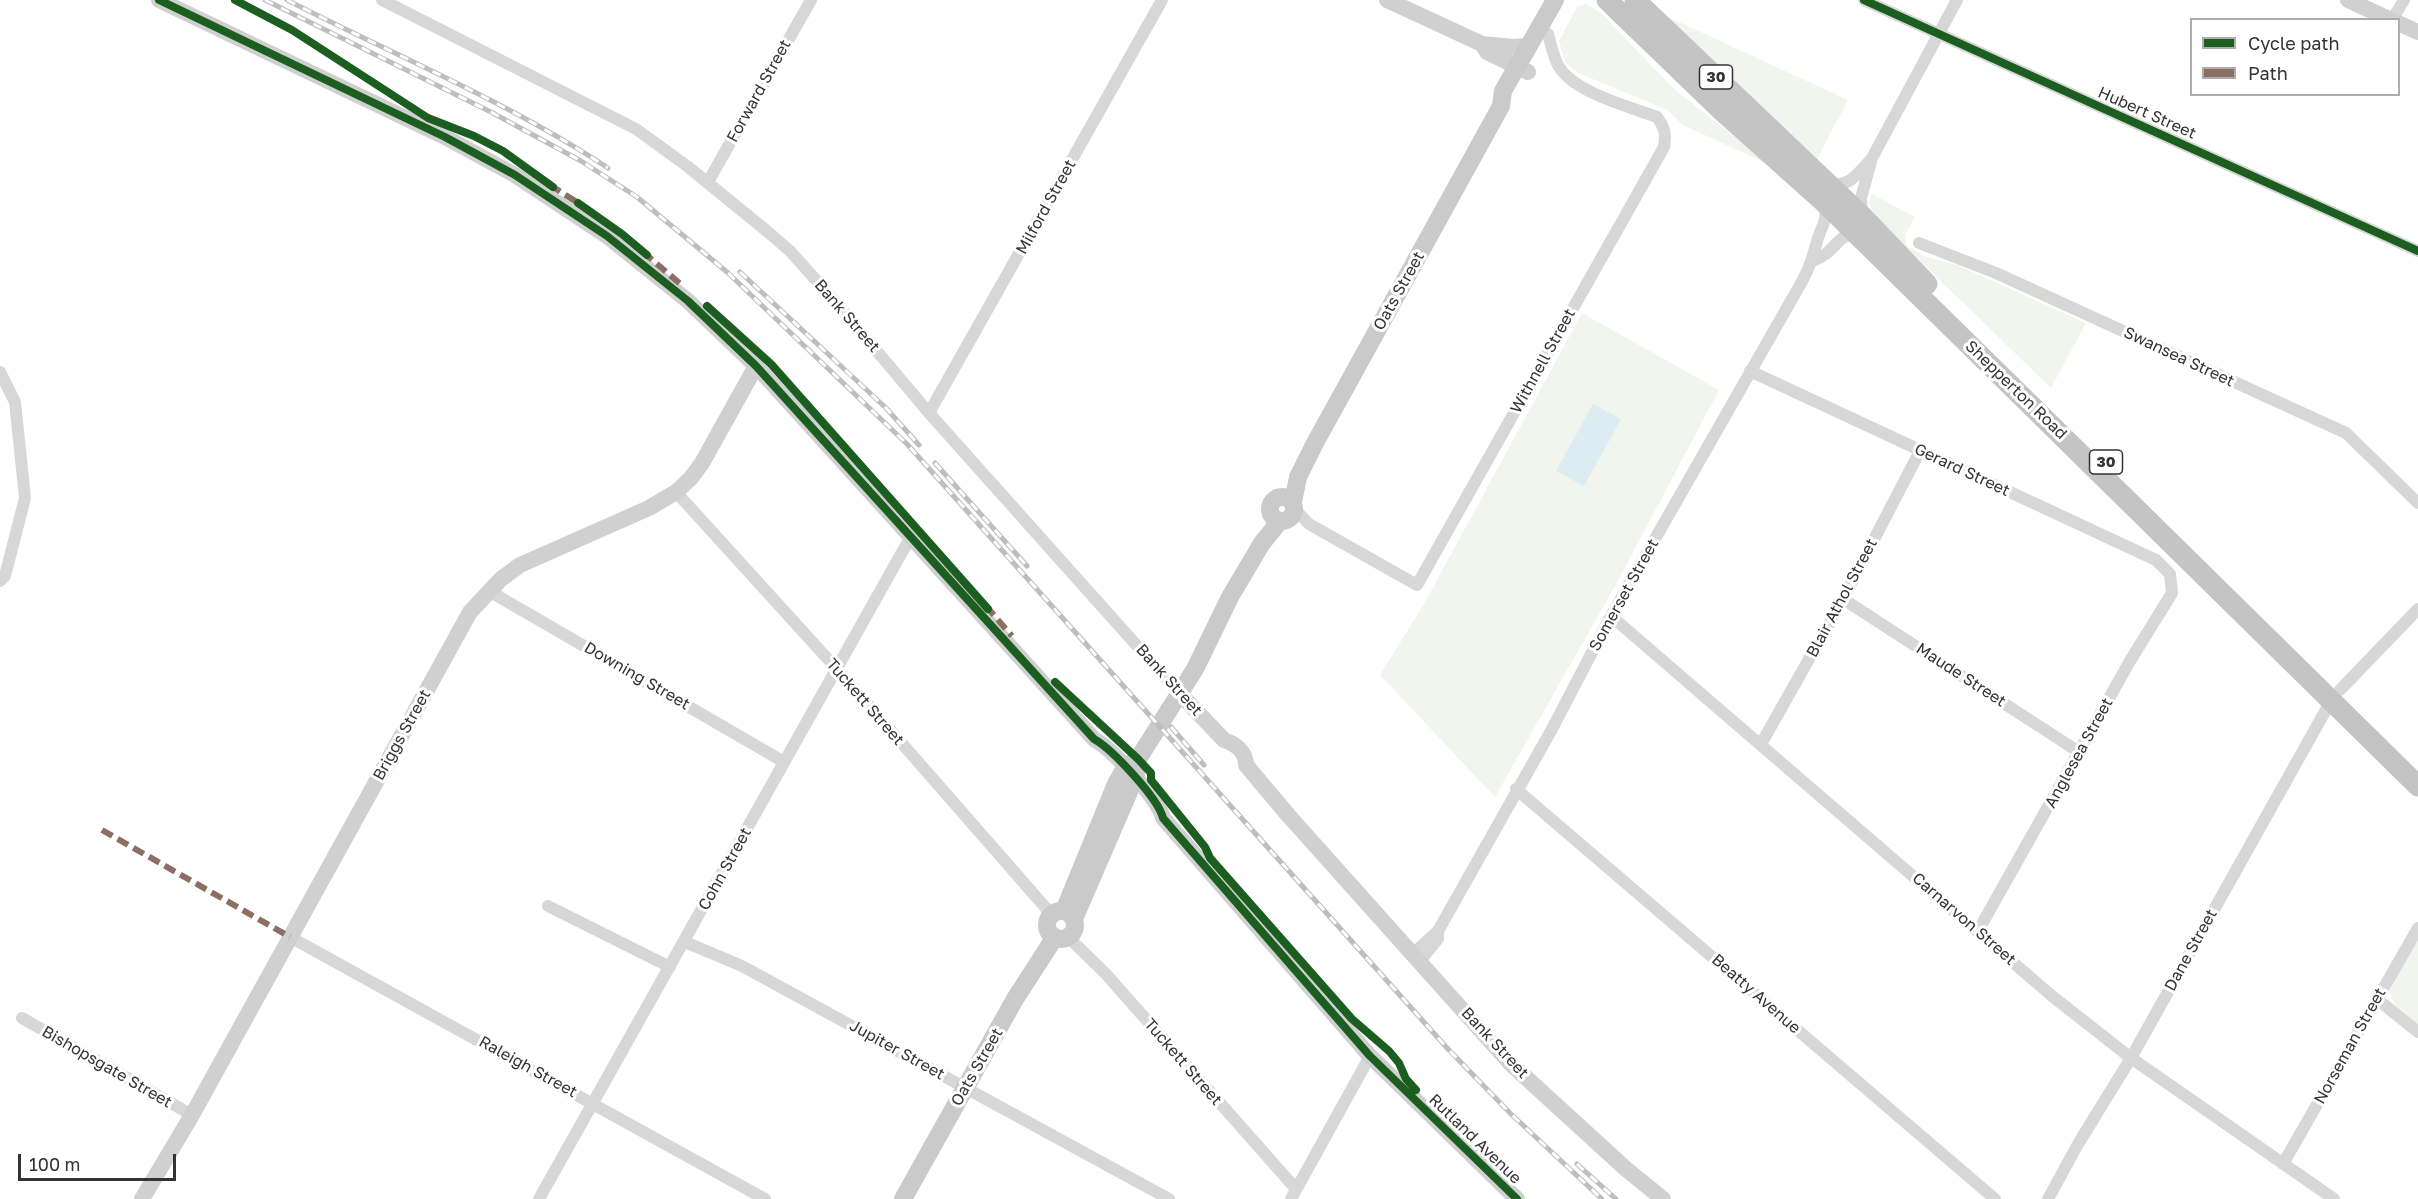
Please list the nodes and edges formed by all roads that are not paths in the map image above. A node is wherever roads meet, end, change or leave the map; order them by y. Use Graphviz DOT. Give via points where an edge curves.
graph roads {
  1 [pos="159,0"];
  2 [pos="382,0"];
  3 [pos="811,0"];
  4 [pos="1162,0"];
  5 [pos="1387,0"];
  6 [pos="1555,0"];
  7 [pos="1568,0"];
  8 [pos="1607,0"];
  9 [pos="1635,0"];
  10 [pos="1864,0"];
  11 [pos="1957,0"];
  12 [pos="2348,0"];
  13 [pos="2404,0"];
  14 [pos="2388,18"];
  15 [pos="2393,18"];
  16 [pos="2400,24"];
  17 [pos="2418,32"];
  18 [pos="1939,33"];
  19 [pos="1548,34"];
  20 [pos="1482,44"];
  21 [pos="1528,46"];
  22 [pos="1522,69"];
  23 [pos="1872,158"];
  24 [pos="708,182"];
  25 [pos="1827,193"];
  26 [pos="1860,225"];
  27 [pos="1919,243"];
  28 [pos="2418,251"];
  29 [pos="1813,261"];
  30 [pos="756,366"];
  31 [pos="1749,371"];
  32 [pos="0,372"];
  33 [pos="929,413"];
  34 [pos="1920,451"];
  35 [pos="676,492"];
  36 [pos="2418,503"];
  37 [pos="1284,510"];
  38 [pos="910,538"];
  39 [pos="2170,573"];
  40 [pos="0,581"];
  41 [pos="489,591"];
  42 [pos="1844,599"];
  43 [pos="2418,609"];
  44 [pos="1611,616"];
  45 [pos="836,668"];
  46 [pos="1181,694"];
  47 [pos="2336,694"];
  48 [pos="1761,744"];
  49 [pos="2079,752"];
  50 [pos="784,762"];
  51 [pos="2418,768"];
  52 [pos="1129,774"];
  53 [pos="2418,786"];
  54 [pos="1516,789"];
  55 [pos="548,906"];
  56 [pos="1063,915"];
  57 [pos="2418,928"];
  58 [pos="1978,931"];
  59 [pos="290,937"];
  60 [pos="1061,937"];
  61 [pos="685,942"];
  62 [pos="1416,958"];
  63 [pos="670,967"];
  64 [pos="2377,999"];
  65 [pos="22,1018"];
  66 [pos="2418,1032"];
  67 [pos="1370,1056"];
  68 [pos="2131,1058"];
  69 [pos="965,1088"];
  70 [pos="594,1103"];
  71 [pos="192,1115"];
  72 [pos="2283,1164"];
  73 [pos="1293,1194"];
  74 [pos="142,1199"];
  75 [pos="539,1199"];
  76 [pos="765,1199"];
  77 [pos="903,1199"];
  78 [pos="1169,1199"];
  79 [pos="1517,1199"];
  80 [pos="1663,1199"];
  81 [pos="1995,1199"];
  82 [pos="2048,1199"];
  83 [pos="2334,1199"];
  1 -- 30 [label="street, Rutland Avenue" via="445,137 515,175 607,236 688,301"];
  2 -- 24 [label="street, Bank Street" via="612,115"];
  3 -- 24 [label="street, Forward Street"];
  4 -- 33 [label="street, Milford Street"];
  5 -- 20 [label="street"];
  6 -- 21 [label="main road, Oats Street"];
  7 -- 19 [label="main road, Oats Street"];
  8 -- 25 [label="highway, Shepperton Road / 30" via="1722,111"];
  9 -- 25 [label="highway, Shepperton Road / 30"];
  10 -- 18 [label="street, Hubert Street"];
  11 -- 18 [label="street"];
  12 -- 14 [label="street"];
  13 -- 15 [label="street"];
  16 -- 17 [label="street"];
  18 -- 23 [label="street"];
  18 -- 28 [label="street, Hubert Street"];
  19 -- 22 [label="main road, Oats Street"];
  19 -- 37 [label="street, Withnell Street" via="1558,67 1581,87 1657,117 1664,126 1664,147 1417,585"];
  20 -- 21 [label="street"];
  20 -- 22 [label="street" via="1487,52"];
  21 -- 22 [label="main road, Oats Street"];
  22 -- 37 [label="main road, Oats Street" via="1513,96 1501,106 1314,443"];
  23 -- 25 [label="street" via="1856,177"];
  23 -- 26 [label="street" via="1861,198"];
  24 -- 33 [label="street, Bank Street" via="790,251"];
  25 -- 26 [label="highway, Shepperton Road / 30"];
  25 -- 29 [label="street, Somerset Street" via="1826,221"];
  26 -- 29 [label="street, Somerset Street"];
  26 -- 47 [label="highway, Shepperton Road / 30"];
  27 -- 36 [label="street, Swansea Street" via="1996,273 2346,433"];
  29 -- 31 [label="street, Somerset Street"];
  30 -- 35 [label="street, Briggs Street" via="702,463"];
  30 -- 38 [label="street, Rutland Avenue"];
  31 -- 34 [label="street, Gerard Street"];
  31 -- 44 [label="street, Somerset Street"];
  32 -- 40 [label="street" via="15,402 25,498 5,576"];
  33 -- 46 [label="street, Bank Street"];
  34 -- 39 [label="street, Gerard Street" via="2156,560"];
  34 -- 42 [label="street, Blair Athol Street"];
  35 -- 41 [label="street, Briggs Street" via="649,508 520,565"];
  35 -- 45 [label="street, Tuckett Street"];
  37 -- 46 [label="main road, Oats Street" via="1230,597"];
  38 -- 45 [label="street, Cohn Street"];
  38 -- 52 [label="street, Rutland Avenue" via="1094,739 1096,750"];
  39 -- 49 [label="street, Anglesea Street" via="2172,593"];
  41 -- 50 [label="street, Downing Street"];
  41 -- 59 [label="street, Briggs Street" via="470,612"];
  42 -- 48 [label="street, Blair Athol Street"];
  42 -- 49 [label="street, Maude Street"];
  43 -- 47 [label="street, Dane Street"];
  44 -- 48 [label="street, Carnarvon Street"];
  44 -- 54 [label="street, Somerset Street"];
  45 -- 50 [label="street, Cohn Street"];
  45 -- 56 [label="street, Tuckett Street"];
  46 -- 52 [label="main road, Oats Street"];
  46 -- 62 [label="street, Bank Street" via="1224,740 1238,764 1246,765"];
  47 -- 51 [label="highway, Shepperton Road / 30"];
  47 -- 53 [label="highway, Shepperton Road / 30"];
  47 -- 68 [label="street, Dane Street"];
  48 -- 58 [label="street, Carnarvon Street"];
  49 -- 58 [label="street, Anglesea Street"];
  50 -- 61 [label="street, Cohn Street"];
  52 -- 56 [label="main road, Oats Street"];
  52 -- 67 [label="street, Rutland Avenue" via="1154,814 1163,818"];
  54 -- 62 [label="street, Somerset Street" via="1438,930 1438,939"];
  54 -- 81 [label="street, Beatty Avenue"];
  55 -- 63 [label="street"];
  56 -- 60 [label="main road, Oats Street" via="1075,927"];
  56 -- 60 [label="main road" via="1048,927"];
  57 -- 64 [label="street, Norseman Street"];
  58 -- 68 [label="street, Carnarvon Street"];
  59 -- 70 [label="street, Raleigh Street"];
  59 -- 71 [label="street, Briggs Street"];
  60 -- 69 [label="main road, Oats Street" via="1015,999"];
  60 -- 73 [label="street, Tuckett Street" via="1106,973"];
  61 -- 63 [label="street, Cohn Street"];
  61 -- 69 [label="street, Jupiter Street" via="742,966"];
  62 -- 80 [label="street, Bank Street" via="1510,1063"];
  63 -- 70 [label="street, Cohn Street"];
  64 -- 66 [label="street"];
  64 -- 72 [label="street, Norseman Street"];
  65 -- 71 [label="street, Bishopsgate Street"];
  67 -- 73 [label="street"];
  67 -- 79 [label="street, Rutland Avenue"];
  68 -- 72 [label="street, Carnarvon Street"];
  68 -- 82 [label="street, Dane Street"];
  69 -- 77 [label="main road, Oats Street"];
  69 -- 78 [label="street, Jupiter Street"];
  70 -- 75 [label="street, Cohn Street"];
  70 -- 76 [label="street, Raleigh Street"];
  71 -- 74 [label="street, Briggs Street"];
  72 -- 83 [label="street, Carnarvon Street"];
}
